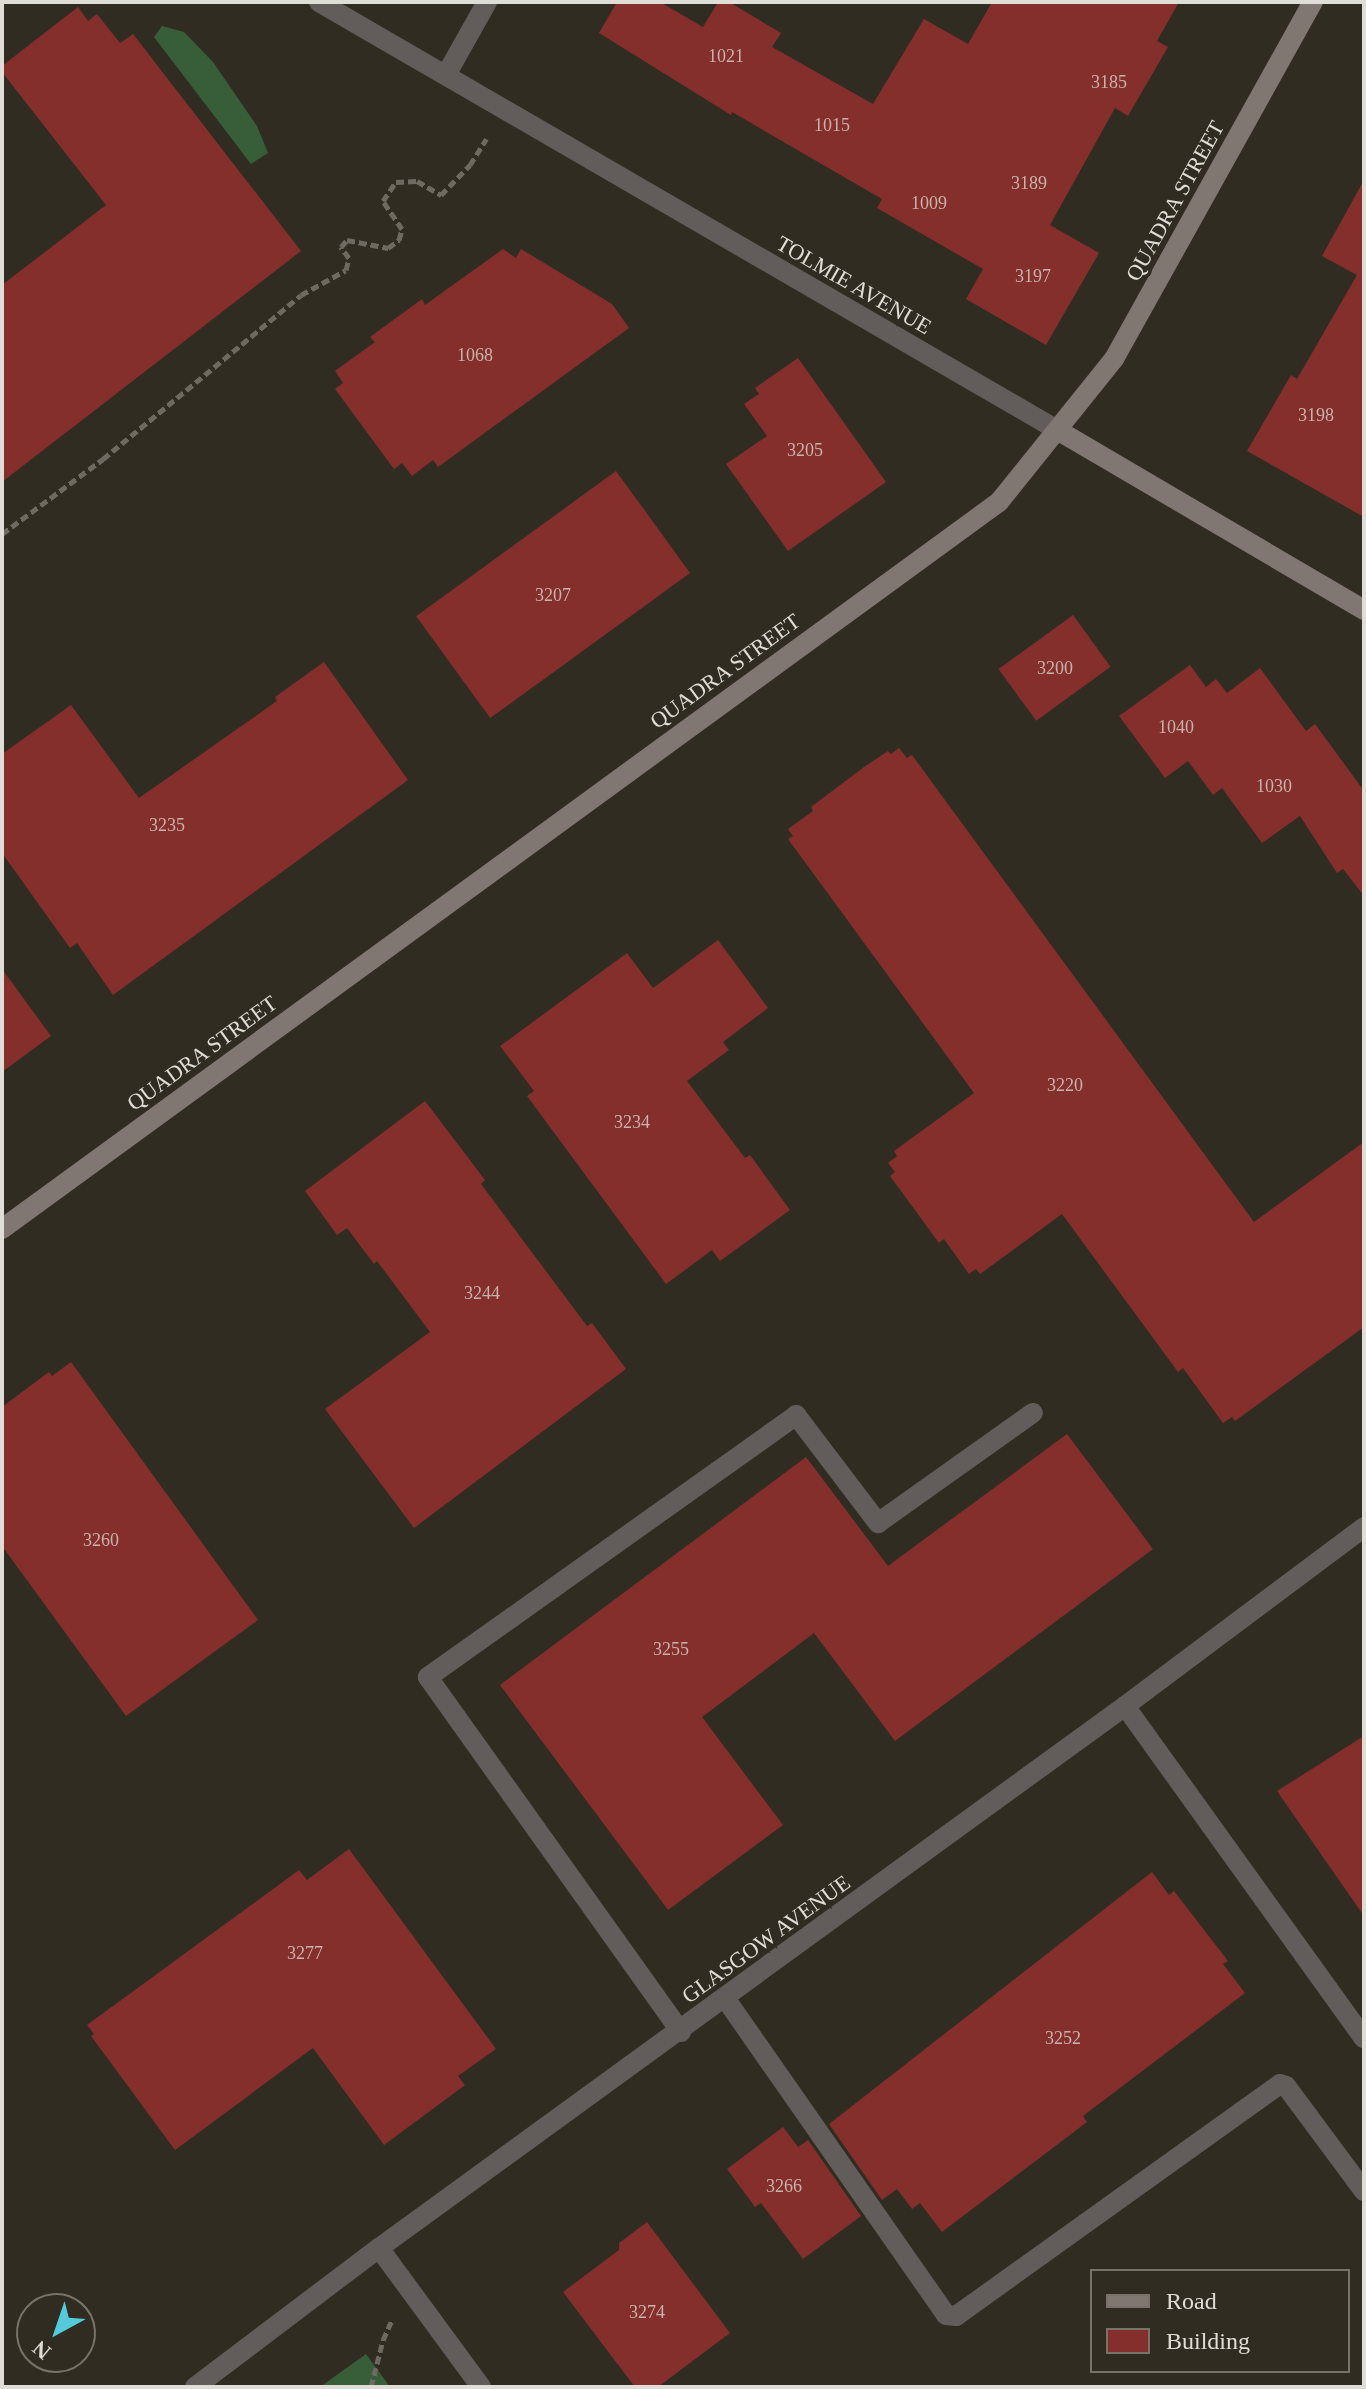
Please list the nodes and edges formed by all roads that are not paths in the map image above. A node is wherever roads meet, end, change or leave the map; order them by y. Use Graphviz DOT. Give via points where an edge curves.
graph roads {
  1 [pos="319,2"];
  2 [pos="487,2"];
  3 [pos="1313,2"];
  4 [pos="446,75"];
  5 [pos="1059,431"];
  6 [pos="1364,610"];
  7 [pos="2,1229"];
  8 [pos="1033,1413"];
  9 [pos="1364,1527"];
  10 [pos="1125,1706"];
  11 [pos="725,1998"];
  12 [pos="681,2032"];
  13 [pos="1364,2038"];
  14 [pos="1364,2191"];
  15 [pos="379,2248"];
  16 [pos="195,2387"];
  17 [pos="481,2387"];
  1 -- 4 [label="street, TOLMIE AVENUE"];
  2 -- 4 [label="street"];
  3 -- 5 [label="main road, QUADRA STREET" via="1114,359"];
  4 -- 5 [label="street, TOLMIE AVENUE"];
  5 -- 6 [label="main road, TOLMIE AVENUE"];
  5 -- 7 [label="main road, QUADRA STREET" via="999,502"];
  8 -- 12 [label="street" via="878,1523 796,1415 428,1677"];
  9 -- 10 [label="street, GLASGOW AVENUE"];
  10 -- 11 [label="street, GLASGOW AVENUE"];
  10 -- 13 [label="street"];
  11 -- 12 [label="street, GLASGOW AVENUE"];
  11 -- 14 [label="street" via="946,2315 956,2316 1280,2084"];
  12 -- 15 [label="street, GLASGOW AVENUE"];
  15 -- 16 [label="street, GLASGOW AVENUE"];
  15 -- 17 [label="street"];
}
